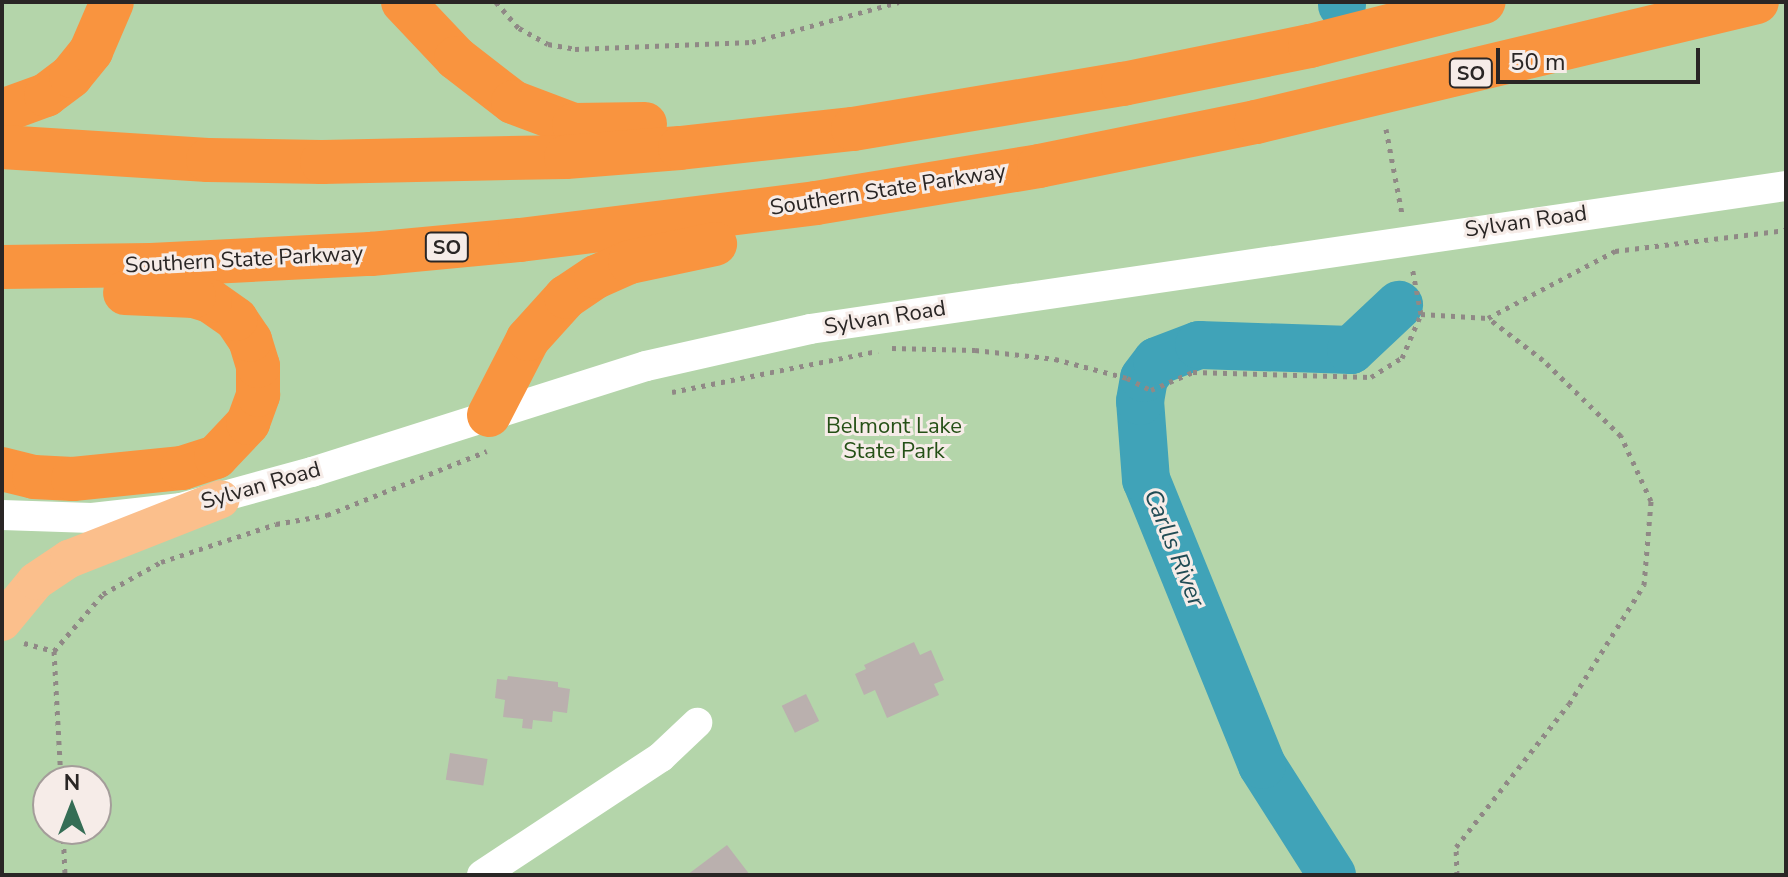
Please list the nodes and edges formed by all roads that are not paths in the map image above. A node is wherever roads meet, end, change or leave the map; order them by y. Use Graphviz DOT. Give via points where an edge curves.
graph roads {
  1 [pos="112,2"];
  2 [pos="403,2"];
  3 [pos="1484,2"];
  4 [pos="1757,2"];
  5 [pos="2,111"];
  6 [pos="853,129"];
  7 [pos="2,147"];
  8 [pos="1786,186"];
  9 [pos="889,191"];
  10 [pos="2,267"];
  11 [pos="2,280"];
  12 [pos="494,430"];
  13 [pos="2,469"];
  14 [pos="221,499"];
  15 [pos="2,515"];
  16 [pos="9,631"];
  17 [pos="697,723"];
  18 [pos="482,875"];
  1 -- 5 [label="highway" via="91,51 71,76 46,95"];
  2 -- 6 [label="highway" via="495,92 554,120 574,125"];
  3 -- 6 [label="highway" via="1225,64"];
  4 -- 9 [label="highway, Southern State Parkway / SO" via="1256,122"];
  6 -- 7 [label="highway" via="619,153 446,162 208,160"];
  8 -- 12 [label="street, Sylvan Road" via="754,340 646,366"];
  9 -- 10 [label="highway, Southern State Parkway / SO" via="400,251 179,264"];
  9 -- 12 [label="highway" via="729,242 639,259 596,277 539,323 517,356"];
  11 -- 13 [label="highway" via="75,293 178,294 210,301 244,330 259,380 248,423 228,448 200,464 100,478 44,478"];
  12 -- 14 [label="street, Sylvan Road"];
  14 -- 15 [label="street, Sylvan Road" via="120,516"];
  14 -- 16 [label="main road" via="52,569 22,595"];
  17 -- 18 [label="street" via="661,757"];
}
